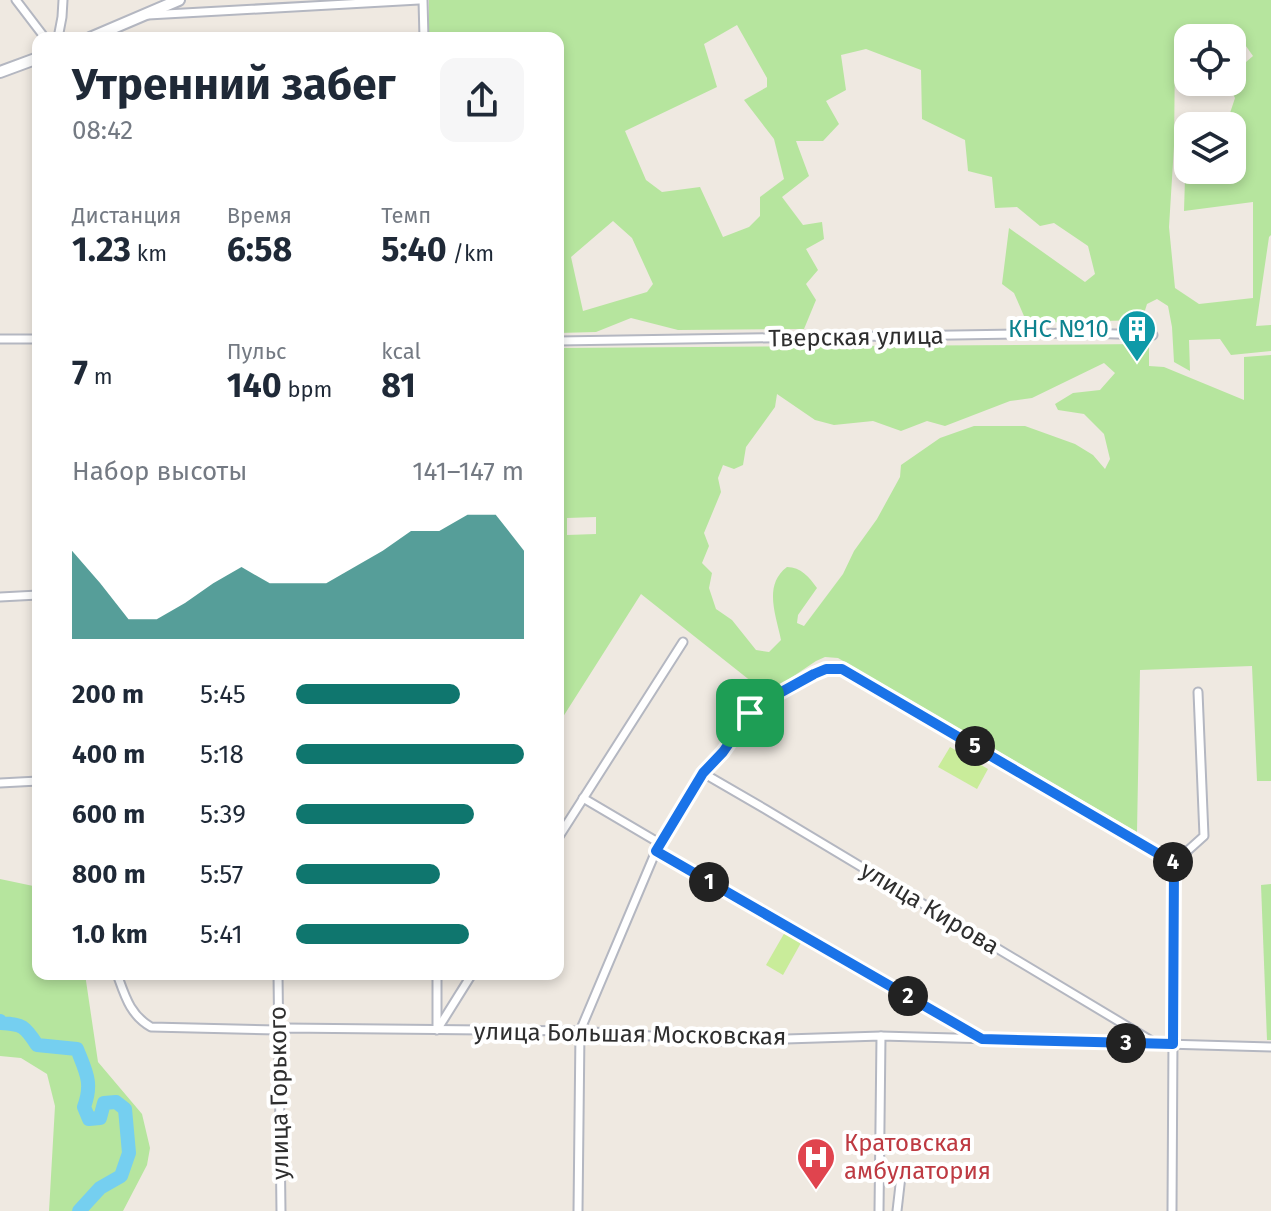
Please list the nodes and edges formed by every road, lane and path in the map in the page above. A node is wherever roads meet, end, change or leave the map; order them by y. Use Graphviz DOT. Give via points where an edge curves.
graph roads {
  1 [pos="16,0"];
  2 [pos="63,0"];
  3 [pos="179,0"];
  4 [pos="421,0"];
  5 [pos="146,15"];
  6 [pos="40,32"];
  7 [pos="59,32"];
  8 [pos="105,32"];
  9 [pos="424,32"];
  10 [pos="32,60"];
  11 [pos="0,72"];
  12 [pos="1153,335"];
  13 [pos="1,338"];
  14 [pos="32,339"];
  15 [pos="564,341"];
  16 [pos="32,595"];
  17 [pos="0,597"];
  18 [pos="683,642"];
  19 [pos="1198,692"];
  20 [pos="703,773"];
  21 [pos="32,781"];
  22 [pos="0,783"];
  23 [pos="583,798"];
  24 [pos="564,828"];
  25 [pos="658,847"];
  26 [pos="1174,863"];
  27 [pos="119,980"];
  28 [pos="278,980"];
  29 [pos="437,980"];
  30 [pos="468,980"];
  31 [pos="277,1030"];
  32 [pos="437,1030"];
  33 [pos="580,1031"];
  34 [pos="881,1036"];
  35 [pos="982,1039"];
  36 [pos="1156,1044"];
  37 [pos="1173,1044"];
  38 [pos="1271,1047"];
  39 [pos="901,1176"];
  40 [pos="281,1211"];
  41 [pos="578,1211"];
  42 [pos="879,1211"];
  43 [pos="897,1211"];
  44 [pos="1172,1211"];
  1 -- 6 [label="street"];
  2 -- 7 [label="street"];
  3 -- 5 [label="main road"];
  4 -- 5 [label="street"];
  4 -- 9 [label="street"];
  5 -- 8 [label="main road"];
  10 -- 11 [label="main road"];
  12 -- 15 [label="street, Тверская улица"];
  13 -- 14 [label="street"];
  16 -- 17 [label="street"];
  18 -- 23 [label="street"];
  19 -- 26 [label="street" via="1204,836"];
  20 -- 25 [label="street"];
  20 -- 26 [label="street" via="756,706 814,674 842,669"];
  20 -- 36 [label="street, улица Кирова"];
  21 -- 22 [label="street"];
  23 -- 24 [label="street"];
  23 -- 25 [label="street"];
  25 -- 33 [label="street"];
  25 -- 35 [label="street"];
  26 -- 37 [label="street"];
  27 -- 31 [label="street, улица Большая Московская" via="139,1020 151,1027"];
  28 -- 31 [label="street, улица Горького"];
  29 -- 32 [label="street"];
  30 -- 32 [label="street"];
  31 -- 32 [label="street, улица Большая Московская"];
  31 -- 40 [label="street, улица Горького"];
  32 -- 33 [label="street, улица Большая Московская"];
  33 -- 34 [label="street, улица Большая Московская" via="720,1041"];
  33 -- 41 [label="street"];
  34 -- 35 [label="street, улица Большая Московская"];
  34 -- 42 [label="street"];
  35 -- 36 [label="street, улица Большая Московская"];
  36 -- 37 [label="street, улица Большая Московская"];
  37 -- 38 [label="street, улица Большая Московская"];
  37 -- 44 [label="street"];
  39 -- 43 [label="street"];
}
